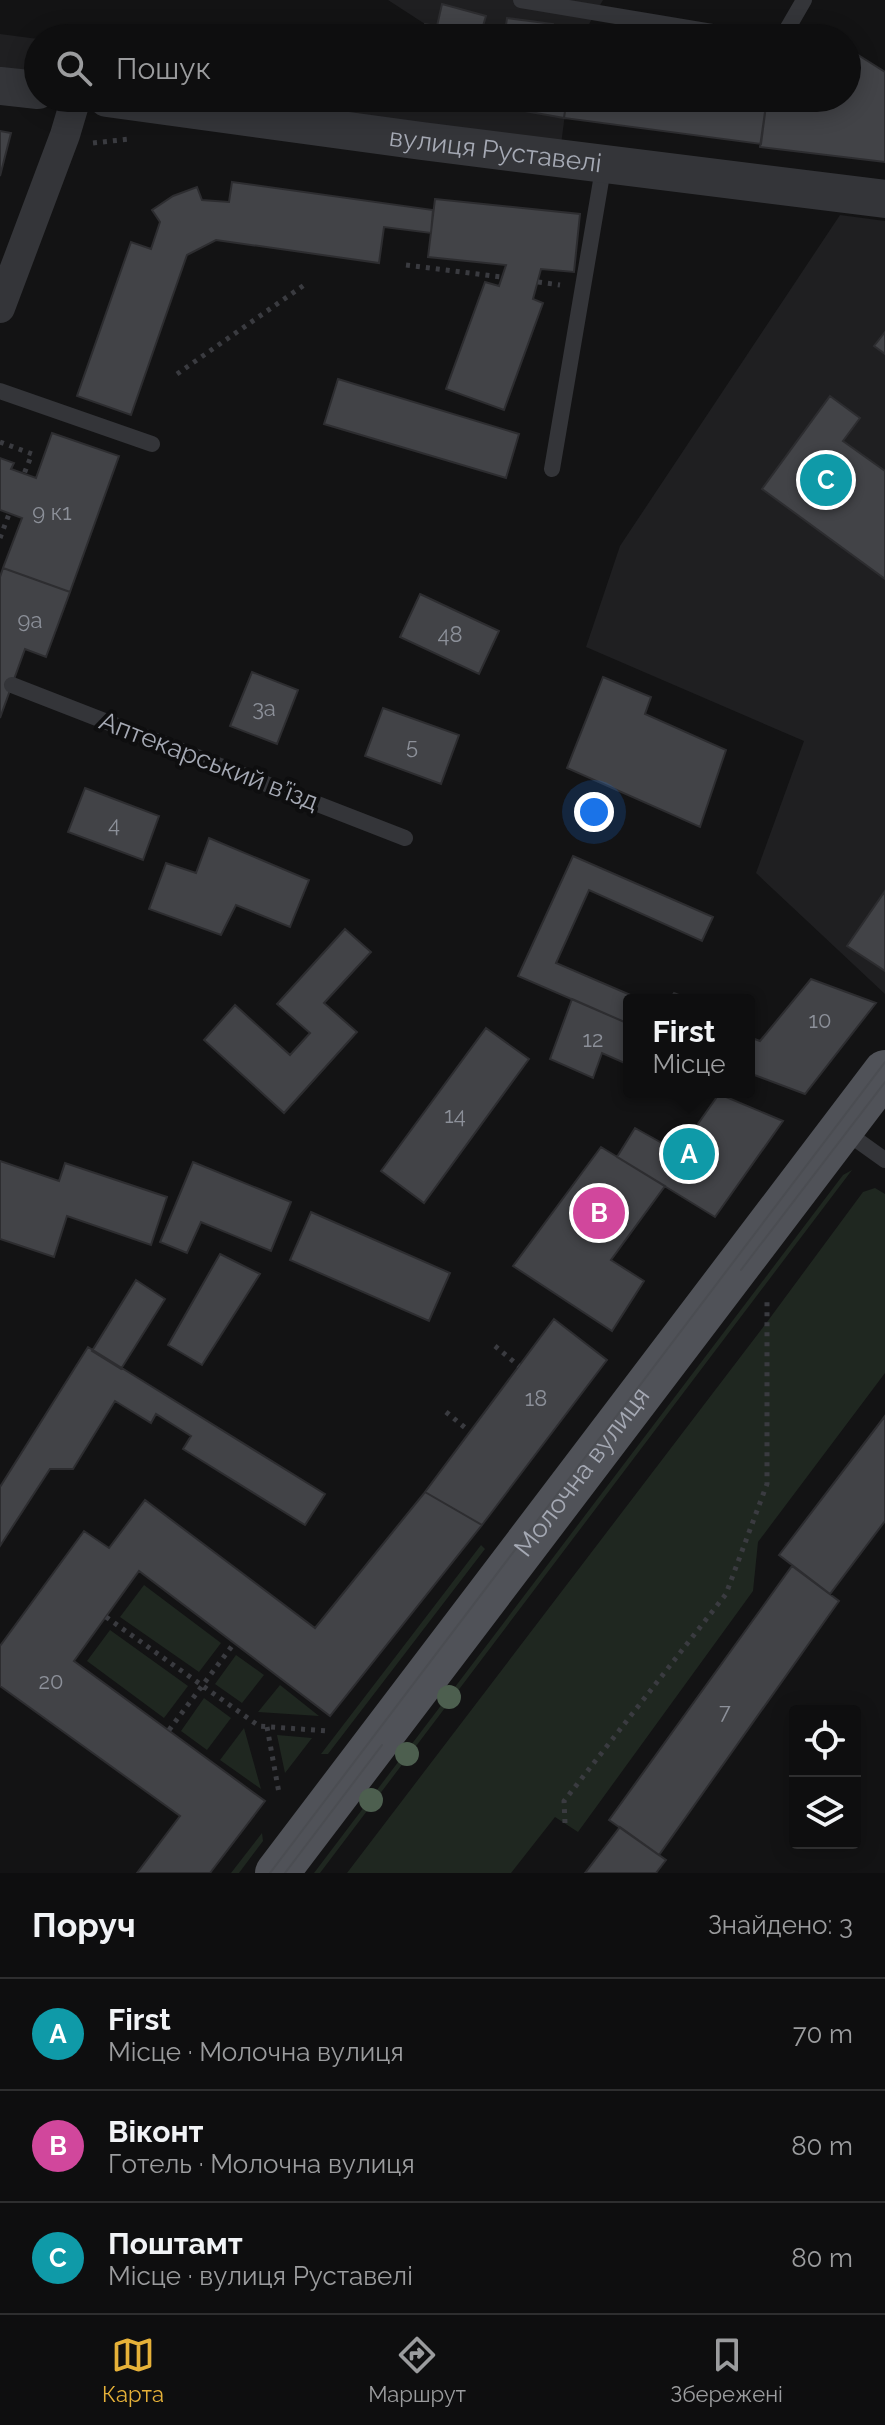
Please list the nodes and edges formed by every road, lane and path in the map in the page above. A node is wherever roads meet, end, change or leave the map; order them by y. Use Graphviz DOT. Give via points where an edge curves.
graph roads {
  1 [pos="521,0"];
  2 [pos="804,0"];
  3 [pos="664,24"];
  4 [pos="790,24"];
  5 [pos="0,86"];
  6 [pos="24,89"];
  7 [pos="72,112"];
  8 [pos="214,112"];
  9 [pos="604,163"];
  10 [pos="885,199"];
  11 [pos="406,265"];
  12 [pos="502,277"];
  13 [pos="307,283"];
  14 [pos="0,308"];
  15 [pos="177,374"];
  16 [pos="0,391"];
  17 [pos="0,442"];
  18 [pos="152,444"];
  19 [pos="552,469"];
  20 [pos="24,474"];
  21 [pos="9,514"];
  22 [pos="0,538"];
  23 [pos="12,685"];
  24 [pos="405,838"];
  25 [pos="885,1072"];
  26 [pos="841,1129"];
  27 [pos="885,1160"];
  28 [pos="767,1302"];
  29 [pos="495,1346"];
  30 [pos="519,1366"];
  31 [pos="446,1412"];
  32 [pos="469,1431"];
  33 [pos="106,1617"];
  34 [pos="235,1642"];
  35 [pos="202,1686"];
  36 [pos="267,1727"];
  37 [pos="169,1730"];
  38 [pos="327,1731"];
  39 [pos="279,1793"];
  40 [pos="565,1823"];
  41 [pos="277,1873"];
  1 -- 3 [label="lane"];
  2 -- 4 [label="lane"];
  5 -- 6 [label="street"];
  7 -- 14 [label="street"];
  8 -- 9 [label="street, вулиця Руставелі"];
  9 -- 10 [label="street, вулиця Руставелі"];
  9 -- 19 [label="lane"];
  11 -- 12 [label="path"];
  13 -- 15 [label="path"];
  16 -- 18 [label="lane"];
  17 -- 20 [label="path" via="32,454"];
  21 -- 22 [label="path"];
  23 -- 24 [label="lane, Аптекарський в’їзд"];
  25 -- 26 [label="main road, Молочна вулиця"];
  26 -- 27 [label="lane"];
  26 -- 41 [label="main road, Молочна вулиця"];
  28 -- 40 [label="path" via="767,1484 726,1594 564,1801"];
  29 -- 30 [label="path"];
  31 -- 32 [label="path"];
  33 -- 35 [label="path"];
  34 -- 35 [label="path"];
  35 -- 36 [label="path"];
  35 -- 37 [label="path"];
  36 -- 38 [label="path"];
  36 -- 39 [label="path"];
}
